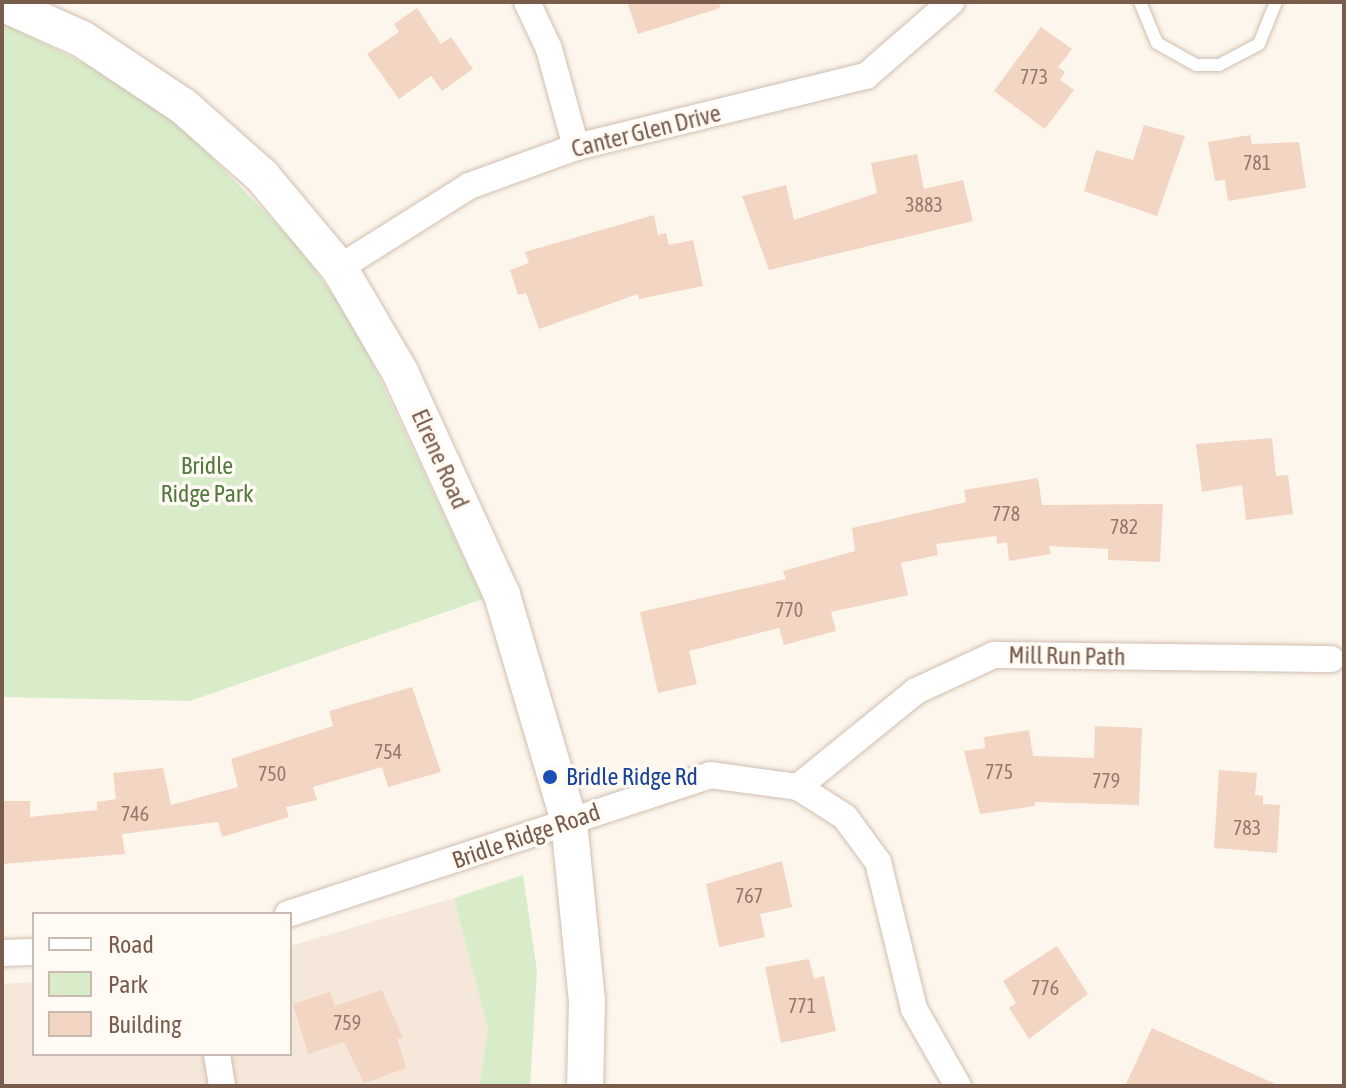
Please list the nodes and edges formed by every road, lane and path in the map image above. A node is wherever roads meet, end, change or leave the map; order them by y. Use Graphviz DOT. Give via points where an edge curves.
graph roads {
  1 [pos="527,2"];
  2 [pos="951,2"];
  3 [pos="1140,2"];
  4 [pos="1276,2"];
  5 [pos="2,3"];
  6 [pos="576,147"];
  7 [pos="339,268"];
  8 [pos="1331,659"];
  9 [pos="798,787"];
  10 [pos="569,821"];
  11 [pos="292,913"];
  12 [pos="32,952"];
  13 [pos="2,953"];
  14 [pos="217,1056"];
  15 [pos="222,1086"];
  16 [pos="585,1086"];
  17 [pos="958,1086"];
  1 -- 6 [label="street" via="549,49"];
  2 -- 6 [label="street, Canter Glen Drive" via="866,76"];
  3 -- 4 [label="lane" via="1157,43 1196,65 1230,61 1259,44"];
  5 -- 7 [label="street, Elrene Road" via="82,39 183,106 262,176"];
  6 -- 7 [label="street, Canter Glen Drive" via="469,186"];
  7 -- 10 [label="street, Elrene Road" via="400,372 502,595"];
  8 -- 9 [label="street, Mill Run Path" via="994,655 916,691"];
  9 -- 10 [label="street, Bridle Ridge Road" via="710,775"];
  9 -- 17 [label="street, Bridle Ridge Road" via="845,817 878,862 914,1009"];
  10 -- 11 [label="street, Bridle Ridge Road"];
  10 -- 16 [label="street, Elrene Road" via="587,1001"];
  12 -- 13 [label="street"];
  14 -- 15 [label="street"];
}
